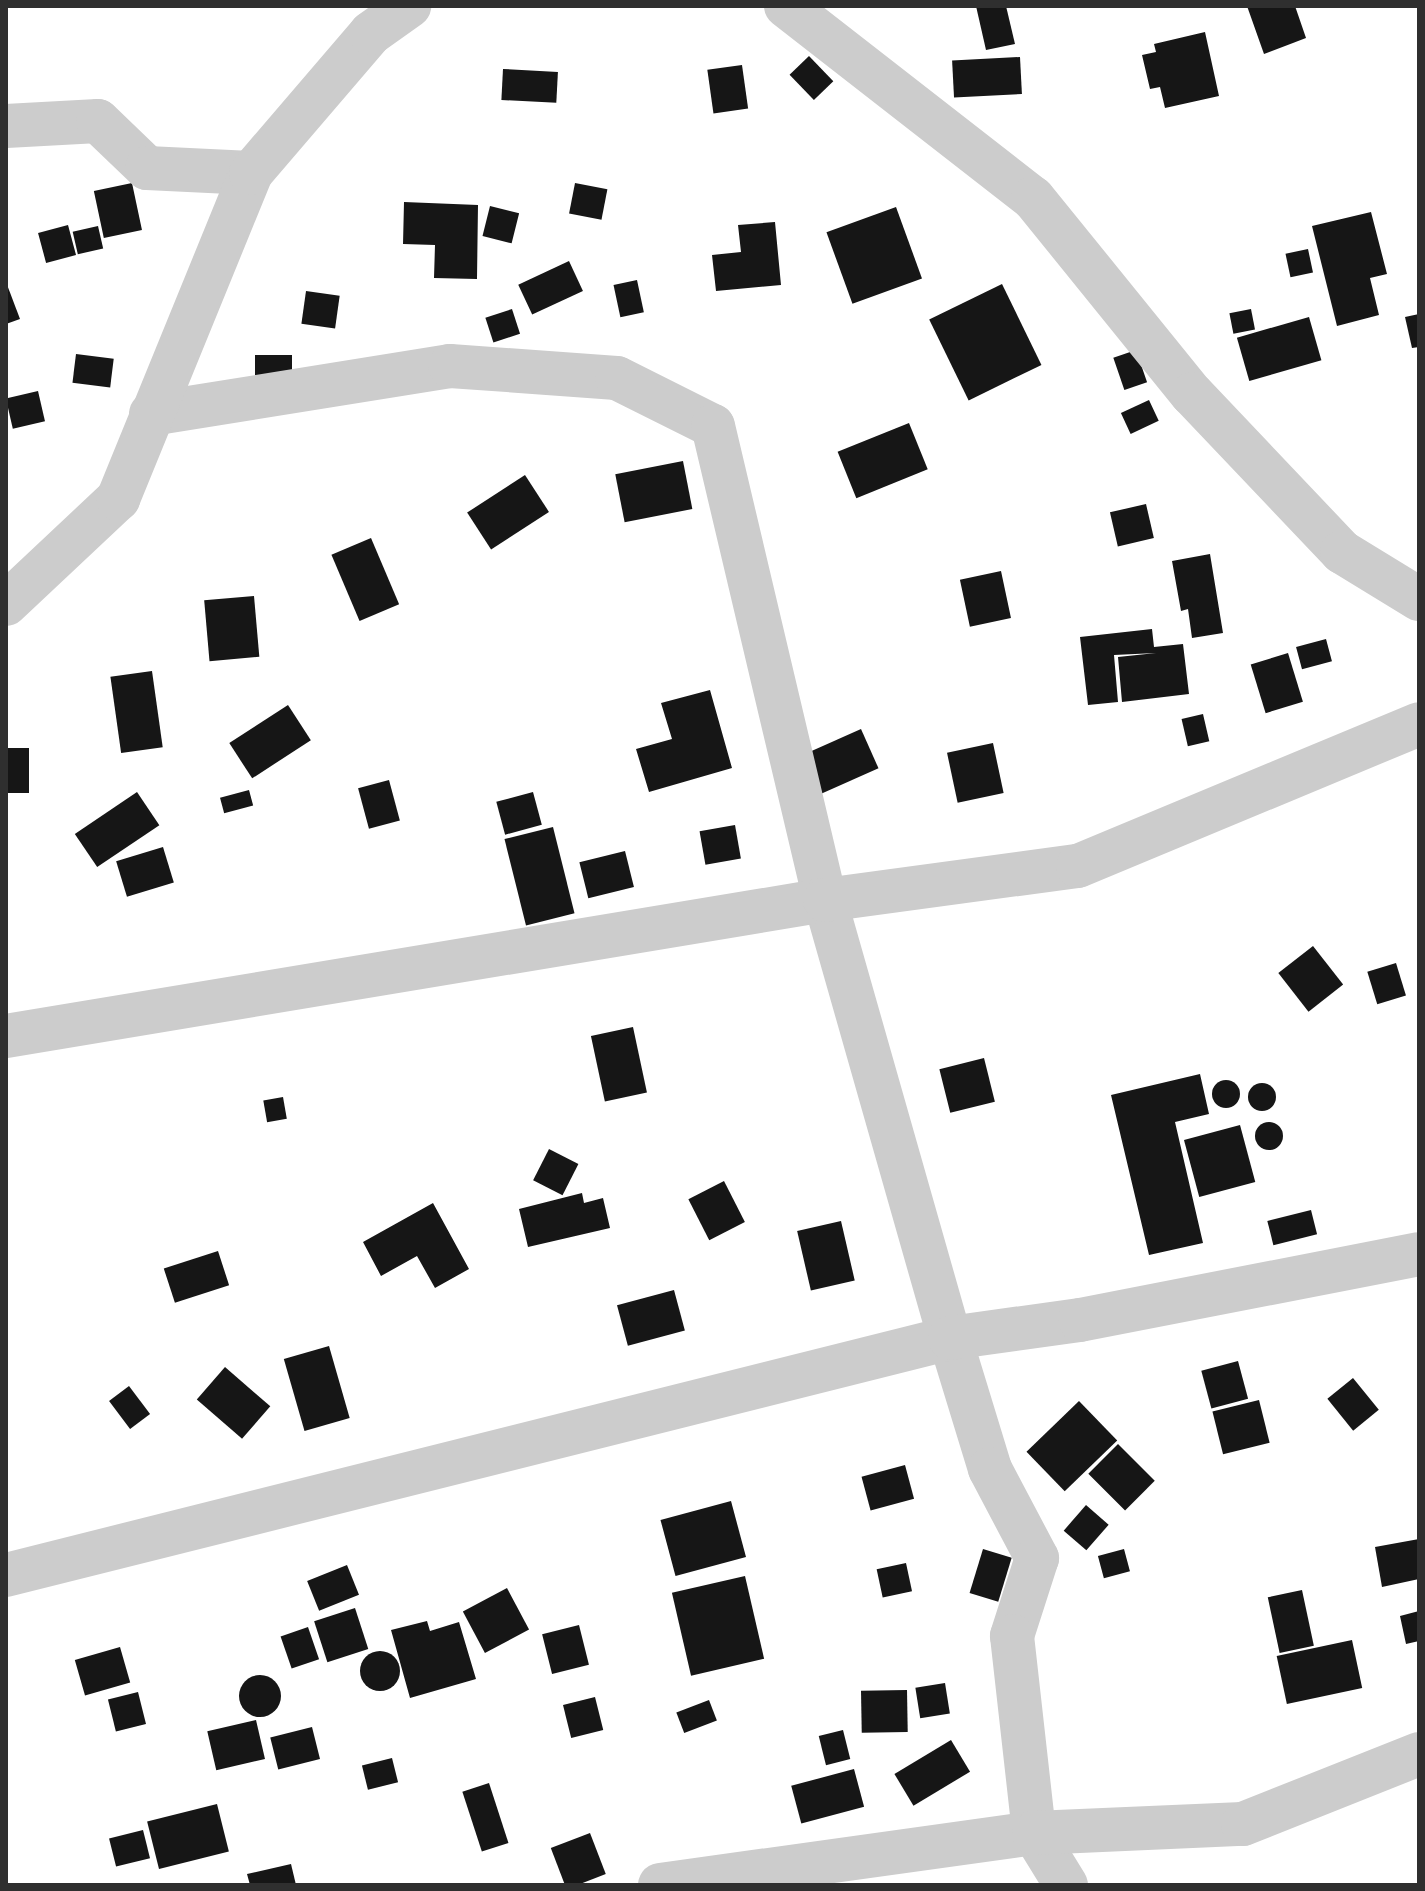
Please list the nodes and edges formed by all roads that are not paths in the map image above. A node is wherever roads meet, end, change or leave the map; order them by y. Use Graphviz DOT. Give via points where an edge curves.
graph roads {
  1 [pos="409,6"];
  2 [pos="786,6"];
  3 [pos="6,126"];
  4 [pos="251,173"];
  5 [pos="151,414"];
  6 [pos="1419,599"];
  7 [pos="6,604"];
  8 [pos="1419,724"];
  9 [pos="825,900"];
  10 [pos="6,1036"];
  11 [pos="1419,1254"];
  12 [pos="950,1338"];
  13 [pos="6,1575"];
  14 [pos="1419,1754"];
  15 [pos="1034,1833"];
  16 [pos="660,1885"];
  17 [pos="1066,1885"];
  1 -- 4 [label="street" via="371,33"];
  2 -- 6 [label="street" via="1033,198 1192,394 1342,552"];
  3 -- 4 [label="street" via="98,121 147,168"];
  4 -- 5 [label="street"];
  5 -- 7 [label="street" via="118,499"];
  5 -- 9 [label="street" via="450,366 617,378 713,426"];
  8 -- 9 [label="street" via="1078,866"];
  9 -- 10 [label="street"];
  9 -- 12 [label="street"];
  11 -- 12 [label="street" via="1080,1320"];
  12 -- 13 [label="street"];
  12 -- 15 [label="street" via="990,1469 1037,1558 1012,1636"];
  14 -- 15 [label="street" via="1243,1824"];
  15 -- 16 [label="street"];
  15 -- 17 [label="street"];
}
